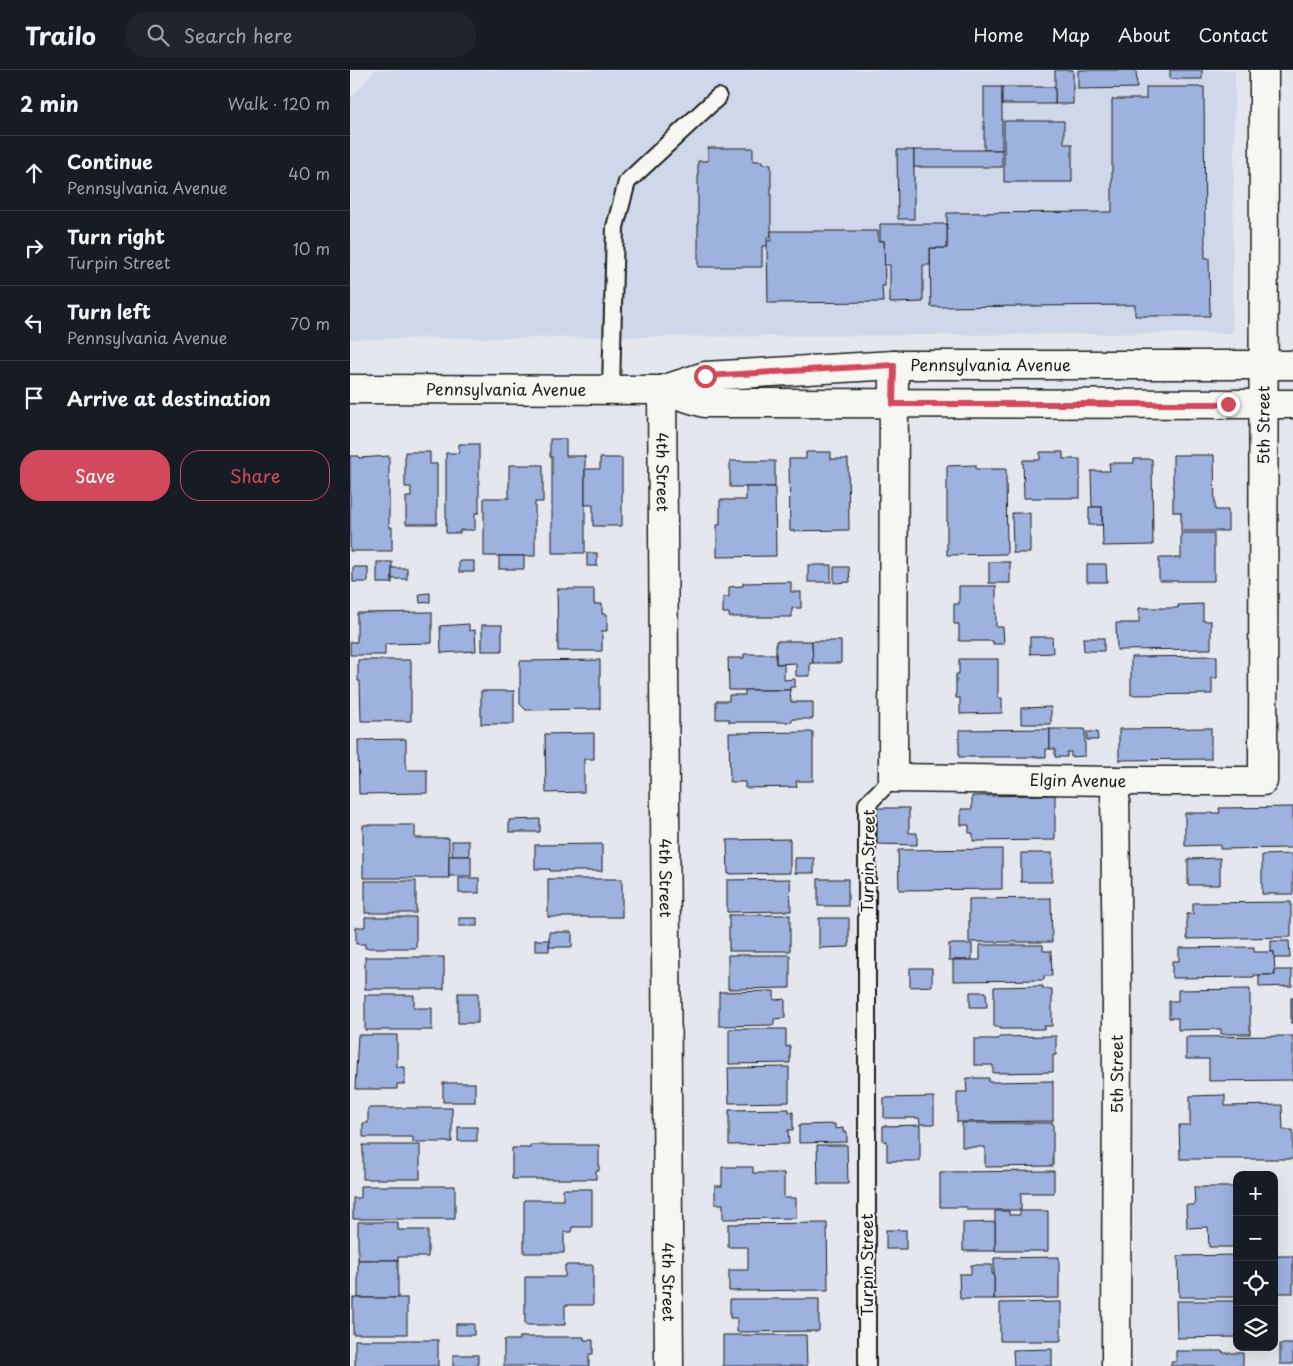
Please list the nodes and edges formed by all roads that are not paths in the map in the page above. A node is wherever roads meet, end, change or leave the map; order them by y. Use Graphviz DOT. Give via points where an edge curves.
graph roads {
  1 [pos="1264,70"];
  2 [pos="718,97"];
  3 [pos="894,365"];
  4 [pos="1264,365"];
  5 [pos="1293,365"];
  6 [pos="350,388"];
  7 [pos="611,389"];
  8 [pos="662,390"];
  9 [pos="893,404"];
  10 [pos="1263,404"];
  11 [pos="1293,404"];
  12 [pos="892,778"];
  13 [pos="1263,780"];
  14 [pos="1115,781"];
  15 [pos="669,1366"];
  16 [pos="867,1366"];
  17 [pos="1116,1366"];
  1 -- 4 [label="street, 5th Street"];
  2 -- 7 [label="lane" via="627,182 615,227"];
  3 -- 4 [label="street, Pennsylvania Avenue"];
  3 -- 8 [label="street, Pennsylvania Avenue" via="705,376"];
  3 -- 9 [label="street"];
  4 -- 5 [label="street, Pennsylvania Avenue"];
  4 -- 10 [label="street, 5th Street"];
  6 -- 7 [label="street, Pennsylvania Avenue"];
  7 -- 8 [label="street, Pennsylvania Avenue"];
  8 -- 9 [label="street, Pennsylvania Avenue" via="704,403"];
  8 -- 15 [label="street, 4th Street"];
  9 -- 10 [label="street, Pennsylvania Avenue"];
  9 -- 12 [label="street"];
  10 -- 11 [label="street, Pennsylvania Avenue"];
  10 -- 13 [label="street, 5th Street"];
  12 -- 14 [label="street, Elgin Avenue"];
  12 -- 16 [label="lane, Turpin Street" via="867,804"];
  13 -- 14 [label="street, Elgin Avenue"];
  14 -- 17 [label="street, 5th Street"];
}
